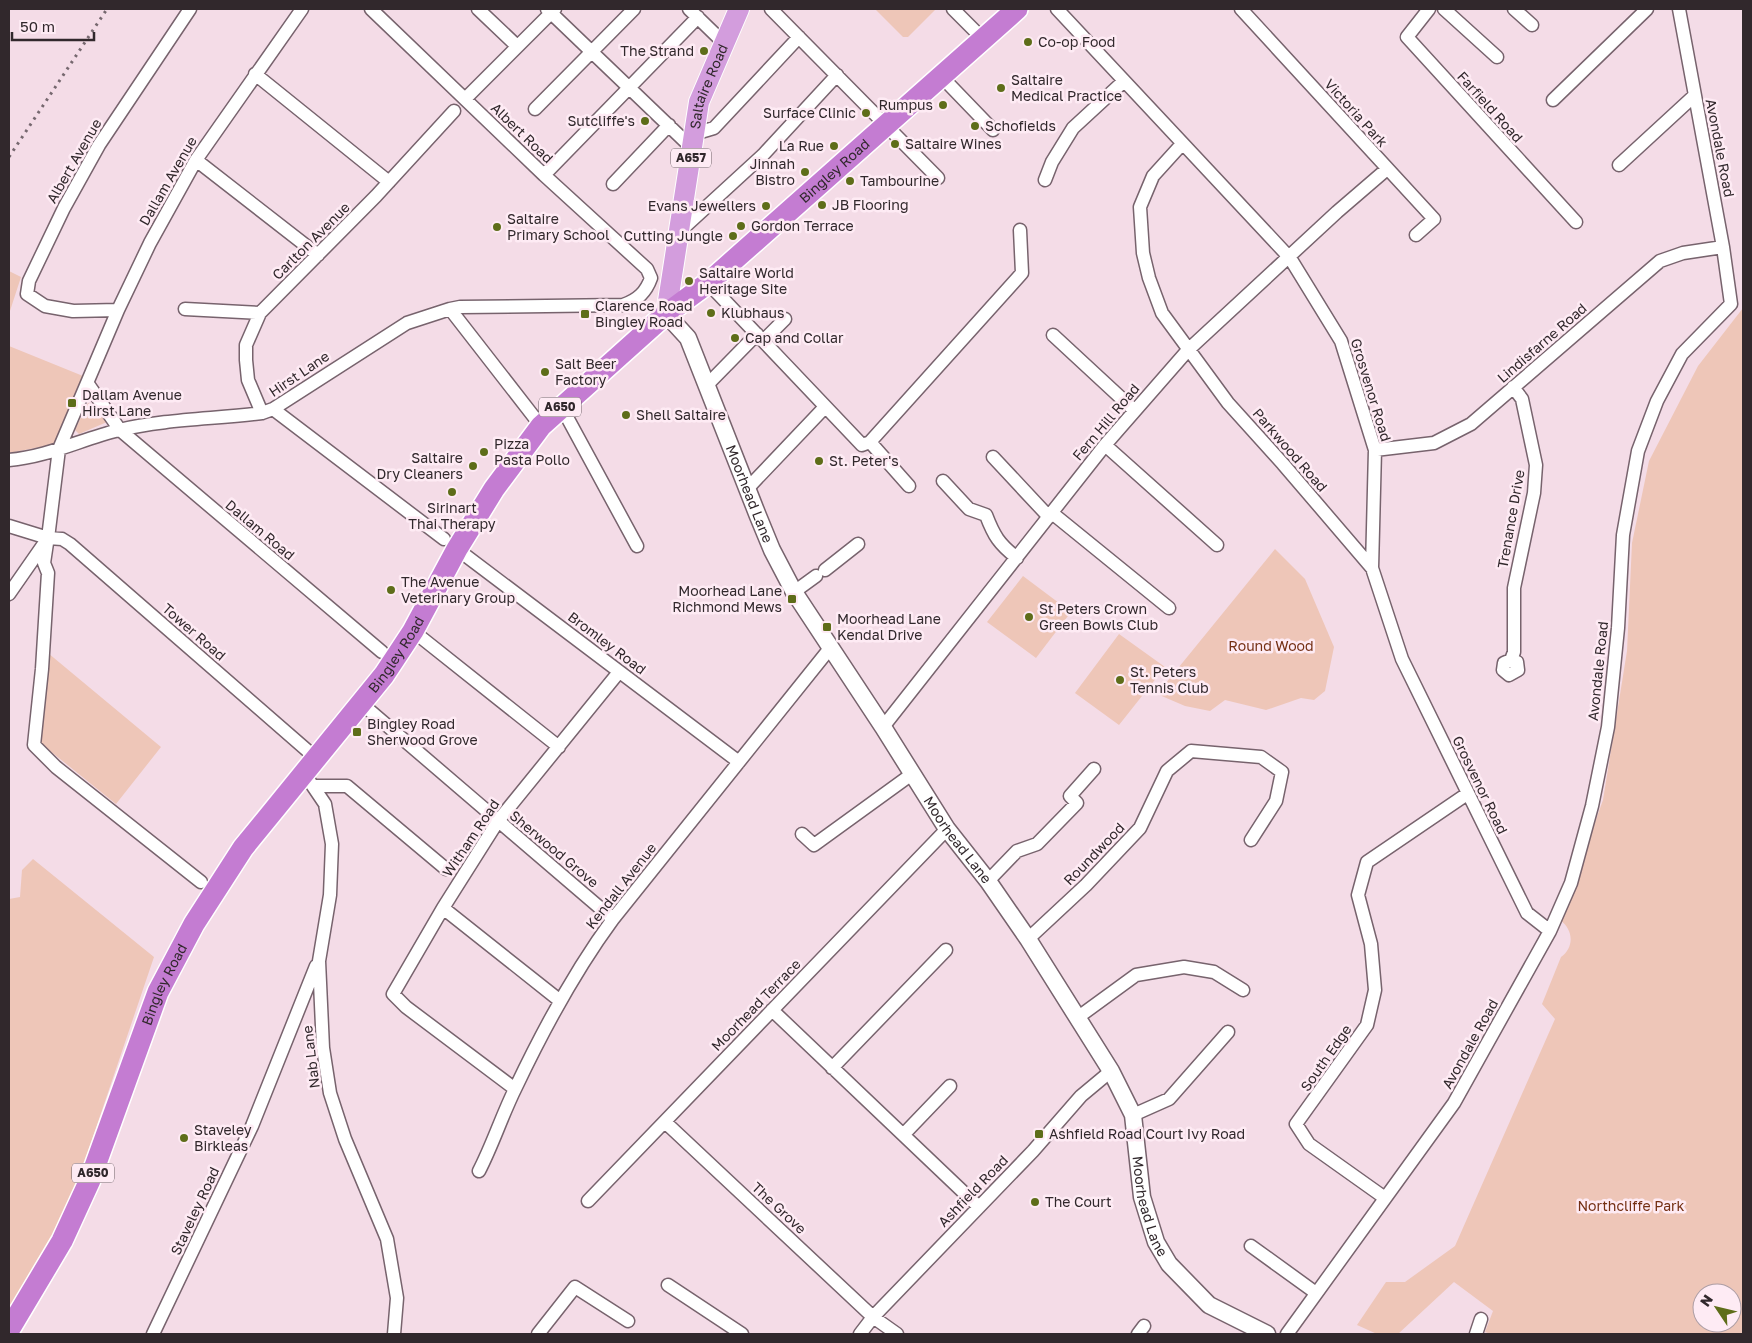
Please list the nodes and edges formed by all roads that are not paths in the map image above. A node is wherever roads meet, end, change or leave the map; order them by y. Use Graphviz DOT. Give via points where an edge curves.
graph roads {
  1 [pos="190,9"];
  2 [pos="302,9"];
  3 [pos="371,9"];
  4 [pos="478,9"];
  5 [pos="634,9"];
  6 [pos="740,9"];
  7 [pos="771,9"];
  8 [pos="953,9"];
  9 [pos="1017,9"];
  10 [pos="1057,9"];
  11 [pos="1241,9"];
  12 [pos="1429,9"];
  13 [pos="1444,9"];
  14 [pos="1514,9"];
  15 [pos="1647,9"];
  16 [pos="1679,9"];
  17 [pos="551,10"];
  18 [pos="694,13"];
  19 [pos="1532,24"];
  20 [pos="799,37"];
  21 [pos="982,38"];
  22 [pos="724,43"];
  23 [pos="517,46"];
  24 [pos="592,51"];
  25 [pos="1497,57"];
  26 [pos="255,74"];
  27 [pos="838,75"];
  28 [pos="940,75"];
  29 [pos="1124,81"];
  30 [pos="630,88"];
  31 [pos="1694,96"];
  32 [pos="465,99"];
  33 [pos="1553,100"];
  34 [pos="535,109"];
  35 [pos="454,110"];
  36 [pos="886,124"];
  37 [pos="669,125"];
  38 [pos="994,130"];
  39 [pos="693,141"];
  40 [pos="1182,144"];
  41 [pos="196,160"];
  42 [pos="1619,165"];
  43 [pos="1387,169"];
  44 [pos="544,175"];
  45 [pos="938,178"];
  46 [pos="1045,180"];
  47 [pos="389,182"];
  48 [pos="613,184"];
  49 [pos="1576,222"];
  50 [pos="1020,230"];
  51 [pos="679,232"];
  52 [pos="1416,236"];
  53 [pos="1723,247"];
  54 [pos="318,254"];
  55 [pos="1290,258"];
  56 [pos="651,278"];
  57 [pos="708,283"];
  58 [pos="185,309"];
  59 [pos="450,309"];
  60 [pos="118,310"];
  61 [pos="260,313"];
  62 [pos="666,314"];
  63 [pos="785,320"];
  64 [pos="1053,335"];
  65 [pos="760,337"];
  66 [pos="1188,350"];
  67 [pos="88,384"];
  68 [pos="707,385"];
  69 [pos="1513,387"];
  70 [pos="561,406"];
  71 [pos="825,407"];
  72 [pos="1134,410"];
  73 [pos="268,411"];
  74 [pos="541,426"];
  75 [pos="120,430"];
  76 [pos="866,443"];
  77 [pos="1105,445"];
  78 [pos="59,449"];
  79 [pos="1375,450"];
  80 [pos="993,456"];
  81 [pos="9,460"];
  82 [pos="943,482"];
  83 [pos="909,486"];
  84 [pos="747,489"];
  85 [pos="1051,515"];
  86 [pos="9,526"];
  87 [pos="48,538"];
  88 [pos="450,544"];
  89 [pos="858,544"];
  90 [pos="1217,545"];
  91 [pos="637,546"];
  92 [pos="1017,558"];
  93 [pos="1372,568"];
  94 [pos="794,592"];
  95 [pos="9,594"];
  96 [pos="1169,608"];
  97 [pos="413,631"];
  98 [pos="831,647"];
  99 [pos="382,652"];
  100 [pos="1511,660"];
  101 [pos="619,672"];
  102 [pos="362,704"];
  103 [pos="883,727"];
  104 [pos="559,746"];
  105 [pos="739,762"];
  106 [pos="1094,769"];
  107 [pos="312,773"];
  108 [pos="912,774"];
  109 [pos="1467,794"];
  110 [pos="498,821"];
  111 [pos="947,830"];
  112 [pos="802,834"];
  113 [pos="1251,840"];
  114 [pos="446,869"];
  115 [pos="988,881"];
  116 [pos="201,882"];
  117 [pos="443,908"];
  118 [pos="613,919"];
  119 [pos="1550,931"];
  120 [pos="1028,939"];
  121 [pos="946,950"];
  122 [pos="318,961"];
  123 [pos="1243,990"];
  124 [pos="559,1000"];
  125 [pos="772,1010"];
  126 [pos="1077,1018"];
  127 [pos="1228,1032"];
  128 [pos="832,1068"];
  129 [pos="1110,1070"];
  130 [pos="950,1086"];
  131 [pos="515,1089"];
  132 [pos="1133,1115"];
  133 [pos="665,1122"];
  134 [pos="904,1134"];
  135 [pos="479,1171"];
  136 [pos="1386,1198"];
  137 [pos="588,1201"];
  138 [pos="979,1207"];
  139 [pos="1251,1246"];
  140 [pos="668,1285"];
  141 [pos="1316,1294"];
  142 [pos="873,1317"];
  143 [pos="1481,1319"];
  144 [pos="628,1321"];
  145 [pos="9,1330"];
  146 [pos="153,1334"];
  147 [pos="394,1334"];
  148 [pos="538,1334"];
  149 [pos="742,1334"];
  150 [pos="860,1334"];
  151 [pos="897,1334"];
  152 [pos="1267,1334"];
  153 [pos="1287,1334"];
  154 [pos="1476,1334"];
  1 -- 60 [label="street, Albert Avenue" via="99,145 29,281 27,294 45,306 72,311"];
  2 -- 26 [label="street, Dallam Avenue"];
  3 -- 32 [label="street, Albert Road"];
  4 -- 23 [label="street"];
  5 -- 24 [label="street"];
  6 -- 22 [label="main road, Saltaire Road / A657"];
  7 -- 20 [label="street"];
  8 -- 21 [label="street"];
  9 -- 21 [label="highway, Bingley Road / A650"];
  10 -- 29 [label="street, Grosvenor Road"];
  11 -- 43 [label="street, Victoria Park"];
  12 -- 49 [label="street, Farfield Road" via="1407,37"];
  13 -- 25 [label="street"];
  14 -- 19 [label="street"];
  15 -- 33 [label="street"];
  16 -- 31 [label="street, Avondale Road"];
  17 -- 23 [label="street"];
  17 -- 24 [label="street"];
  18 -- 22 [label="street"];
  18 -- 30 [label="street"];
  20 -- 27 [label="street"];
  20 -- 39 [label="street" via="714,128"];
  21 -- 28 [label="highway, Bingley Road / A650"];
  22 -- 39 [label="main road, Saltaire Road / A657" via="700,102"];
  23 -- 32 [label="street"];
  24 -- 30 [label="street"];
  24 -- 34 [label="street"];
  26 -- 41 [label="street, Dallam Avenue"];
  26 -- 47 [label="street"];
  27 -- 36 [label="street"];
  27 -- 51 [label="street" via="763,155"];
  28 -- 36 [label="highway, Bingley Road / A650"];
  28 -- 38 [label="street"];
  29 -- 40 [label="street, Grosvenor Road"];
  29 -- 46 [label="street" via="1073,128"];
  30 -- 37 [label="street"];
  30 -- 44 [label="street"];
  31 -- 42 [label="street"];
  31 -- 53 [label="street, Avondale Road"];
  32 -- 44 [label="street, Albert Road"];
  35 -- 47 [label="street, Carlton Avenue"];
  36 -- 45 [label="street"];
  36 -- 57 [label="highway, Bingley Road / A650"];
  37 -- 39 [label="street"];
  37 -- 48 [label="street"];
  39 -- 51 [label="main road, Saltaire Road / A657"];
  40 -- 55 [label="street, Grosvenor Road"];
  40 -- 66 [label="street, Parkwood Road" via="1153,176 1145,191 1140,207 1140,226 1149,278 1162,313"];
  41 -- 54 [label="street"];
  41 -- 60 [label="street, Dallam Avenue" via="150,243"];
  43 -- 52 [label="street, Victoria Park" via="1434,219"];
  43 -- 55 [label="street, Fern Hill Road"];
  44 -- 56 [label="street, Albert Road" via="647,269"];
  47 -- 54 [label="street, Carlton Avenue"];
  50 -- 76 [label="street" via="1022,273 902,408"];
  51 -- 62 [label="main road, Saltaire Road / A657"];
  53 -- 69 [label="street, Lindisfarne Road" via="1683,253 1660,261"];
  53 -- 119 [label="street, Avondale Road" via="1731,304 1682,354 1656,401 1638,451 1623,536 1618,628 1606,736 1576,864"];
  54 -- 61 [label="street, Carlton Avenue"];
  55 -- 66 [label="street, Fern Hill Road"];
  55 -- 79 [label="street, Grosvenor Road" via="1342,341"];
  56 -- 59 [label="street, Hirst Lane" via="647,289 634,301 623,305"];
  57 -- 62 [label="highway, Bingley Road / A650"];
  57 -- 65 [label="street"];
  58 -- 61 [label="street"];
  59 -- 73 [label="street, Hirst Lane" via="407,323"];
  59 -- 74 [label="street"];
  60 -- 67 [label="street, Dallam Avenue"];
  61 -- 73 [label="street, Carlton Avenue" via="246,345 246,360 248,380"];
  62 -- 68 [label="street, Moorhead Lane" via="688,338"];
  62 -- 70 [label="highway, Bingley Road / A650"];
  63 -- 65 [label="street"];
  64 -- 72 [label="street"];
  65 -- 68 [label="street"];
  65 -- 71 [label="street"];
  66 -- 72 [label="street, Fern Hill Road"];
  66 -- 93 [label="street, Parkwood Road" via="1228,403"];
  67 -- 75 [label="street"];
  67 -- 78 [label="street, Dallam Avenue"];
  68 -- 84 [label="street, Moorhead Lane"];
  69 -- 79 [label="street, Lindisfarne Road" via="1471,424 1434,442"];
  69 -- 100 [label="street, Trenance Drive" via="1522,399 1536,466 1534,493 1514,588 1514,652"];
  70 -- 74 [label="highway, Bingley Road / A650"];
  70 -- 91 [label="street"];
  71 -- 76 [label="street"];
  71 -- 84 [label="street"];
  72 -- 77 [label="street, Fern Hill Road"];
  73 -- 75 [label="street, Hirst Lane"];
  73 -- 88 [label="street, Bromley Road"];
  74 -- 88 [label="highway, Bingley Road / A650"];
  75 -- 78 [label="street, Hirst Lane"];
  75 -- 99 [label="street, Dallam Road"];
  76 -- 83 [label="street"];
  77 -- 85 [label="street, Fern Hill Road"];
  77 -- 90 [label="street"];
  78 -- 81 [label="street, Hirst Lane"];
  78 -- 87 [label="street, Dallam Avenue"];
  79 -- 93 [label="street, Grosvenor Road"];
  80 -- 85 [label="street"];
  82 -- 92 [label="street" via="969,509 986,515 993,534"];
  84 -- 94 [label="street, Moorhead Lane" via="772,550"];
  85 -- 92 [label="street, Fern Hill Road"];
  85 -- 96 [label="street"];
  86 -- 87 [label="street, Tower Road"];
  87 -- 95 [label="street"];
  87 -- 107 [label="street, Tower Road" via="62,539 70,544"];
  87 -- 116 [label="street, Dallam Avenue" via="44,562 48,573 42,669 34,745 56,767"];
  88 -- 97 [label="highway, Bingley Road / A650"];
  88 -- 101 [label="street, Bromley Road"];
  89 -- 94 [label="street"];
  92 -- 103 [label="street, Fern Hill Road"];
  93 -- 109 [label="street, Grosvenor Road" via="1402,659"];
  94 -- 98 [label="street, Moorhead Lane"];
  97 -- 102 [label="highway, Bingley Road / A650"];
  97 -- 104 [label="street"];
  98 -- 103 [label="street, Moorhead Lane"];
  98 -- 105 [label="street, Kendall Avenue"];
  101 -- 104 [label="street, Witham Road"];
  101 -- 105 [label="street, Bromley Road"];
  102 -- 107 [label="highway, Bingley Road / A650"];
  102 -- 110 [label="street, Sherwood Grove"];
  103 -- 108 [label="street, Moorhead Lane"];
  104 -- 110 [label="street, Witham Road"];
  105 -- 118 [label="street, Kendall Avenue"];
  106 -- 115 [label="street" via="1070,796 1077,803 1036,844 1017,851"];
  107 -- 114 [label="street" via="347,786"];
  107 -- 122 [label="street, Nab Lane" via="325,804 332,844 330,895"];
  107 -- 145 [label="highway, Bingley Road / A650" via="243,848 194,924 158,992 90,1180 62,1241"];
  108 -- 111 [label="street, Moorhead Lane"];
  108 -- 112 [label="street" via="814,845"];
  109 -- 119 [label="street, Grosvenor Road" via="1527,913"];
  109 -- 136 [label="street, South Edge" via="1367,862 1358,895 1371,944 1375,990 1367,1025 1296,1124 1309,1144"];
  110 -- 117 [label="street, Witham Road"];
  110 -- 118 [label="street, Sherwood Grove"];
  111 -- 115 [label="street, Moorhead Lane"];
  111 -- 125 [label="street, Moorhead Terrace"];
  113 -- 120 [label="street, Roundwood" via="1276,801 1282,772 1261,757 1190,751 1167,771 1140,828"];
  115 -- 120 [label="street, Moorhead Lane"];
  117 -- 124 [label="street"];
  117 -- 131 [label="street, Witham Road" via="393,994 406,1008"];
  118 -- 124 [label="street, Kendall Avenue"];
  119 -- 136 [label="street, Avondale Road" via="1454,1103"];
  120 -- 126 [label="street, Moorhead Lane"];
  121 -- 128 [label="street"];
  122 -- 146 [label="street, Staveley Road" via="252,1126"];
  122 -- 147 [label="street, Nab Lane" via="323,1048 330,1093 345,1139 388,1239 397,1298"];
  123 -- 126 [label="street" via="1214,972 1184,967 1136,975"];
  124 -- 131 [label="street, Kendall Avenue"];
  125 -- 128 [label="street"];
  125 -- 133 [label="street, Moorhead Terrace"];
  126 -- 129 [label="street, Moorhead Lane"];
  127 -- 132 [label="street" via="1169,1099"];
  128 -- 134 [label="street"];
  129 -- 132 [label="street, Moorhead Lane"];
  129 -- 138 [label="street, Ashfield Road" via="1081,1096"];
  130 -- 134 [label="street"];
  131 -- 135 [label="street, Kendall Avenue"];
  132 -- 152 [label="street, Moorhead Lane" via="1142,1197 1156,1242 1166,1259 1209,1305"];
  133 -- 137 [label="street, Moorhead Terrace"];
  133 -- 142 [label="street, The Grove"];
  134 -- 138 [label="street"];
  136 -- 141 [label="street, Avondale Road"];
  138 -- 142 [label="street, Ashfield Road"];
  139 -- 141 [label="street"];
  140 -- 149 [label="street"];
  141 -- 153 [label="street, Avondale Road"];
  142 -- 150 [label="street, Ashfield Road"];
  142 -- 151 [label="street, The Grove"];
  143 -- 154 [label="street"];
  144 -- 148 [label="street" via="575,1287"];
}
